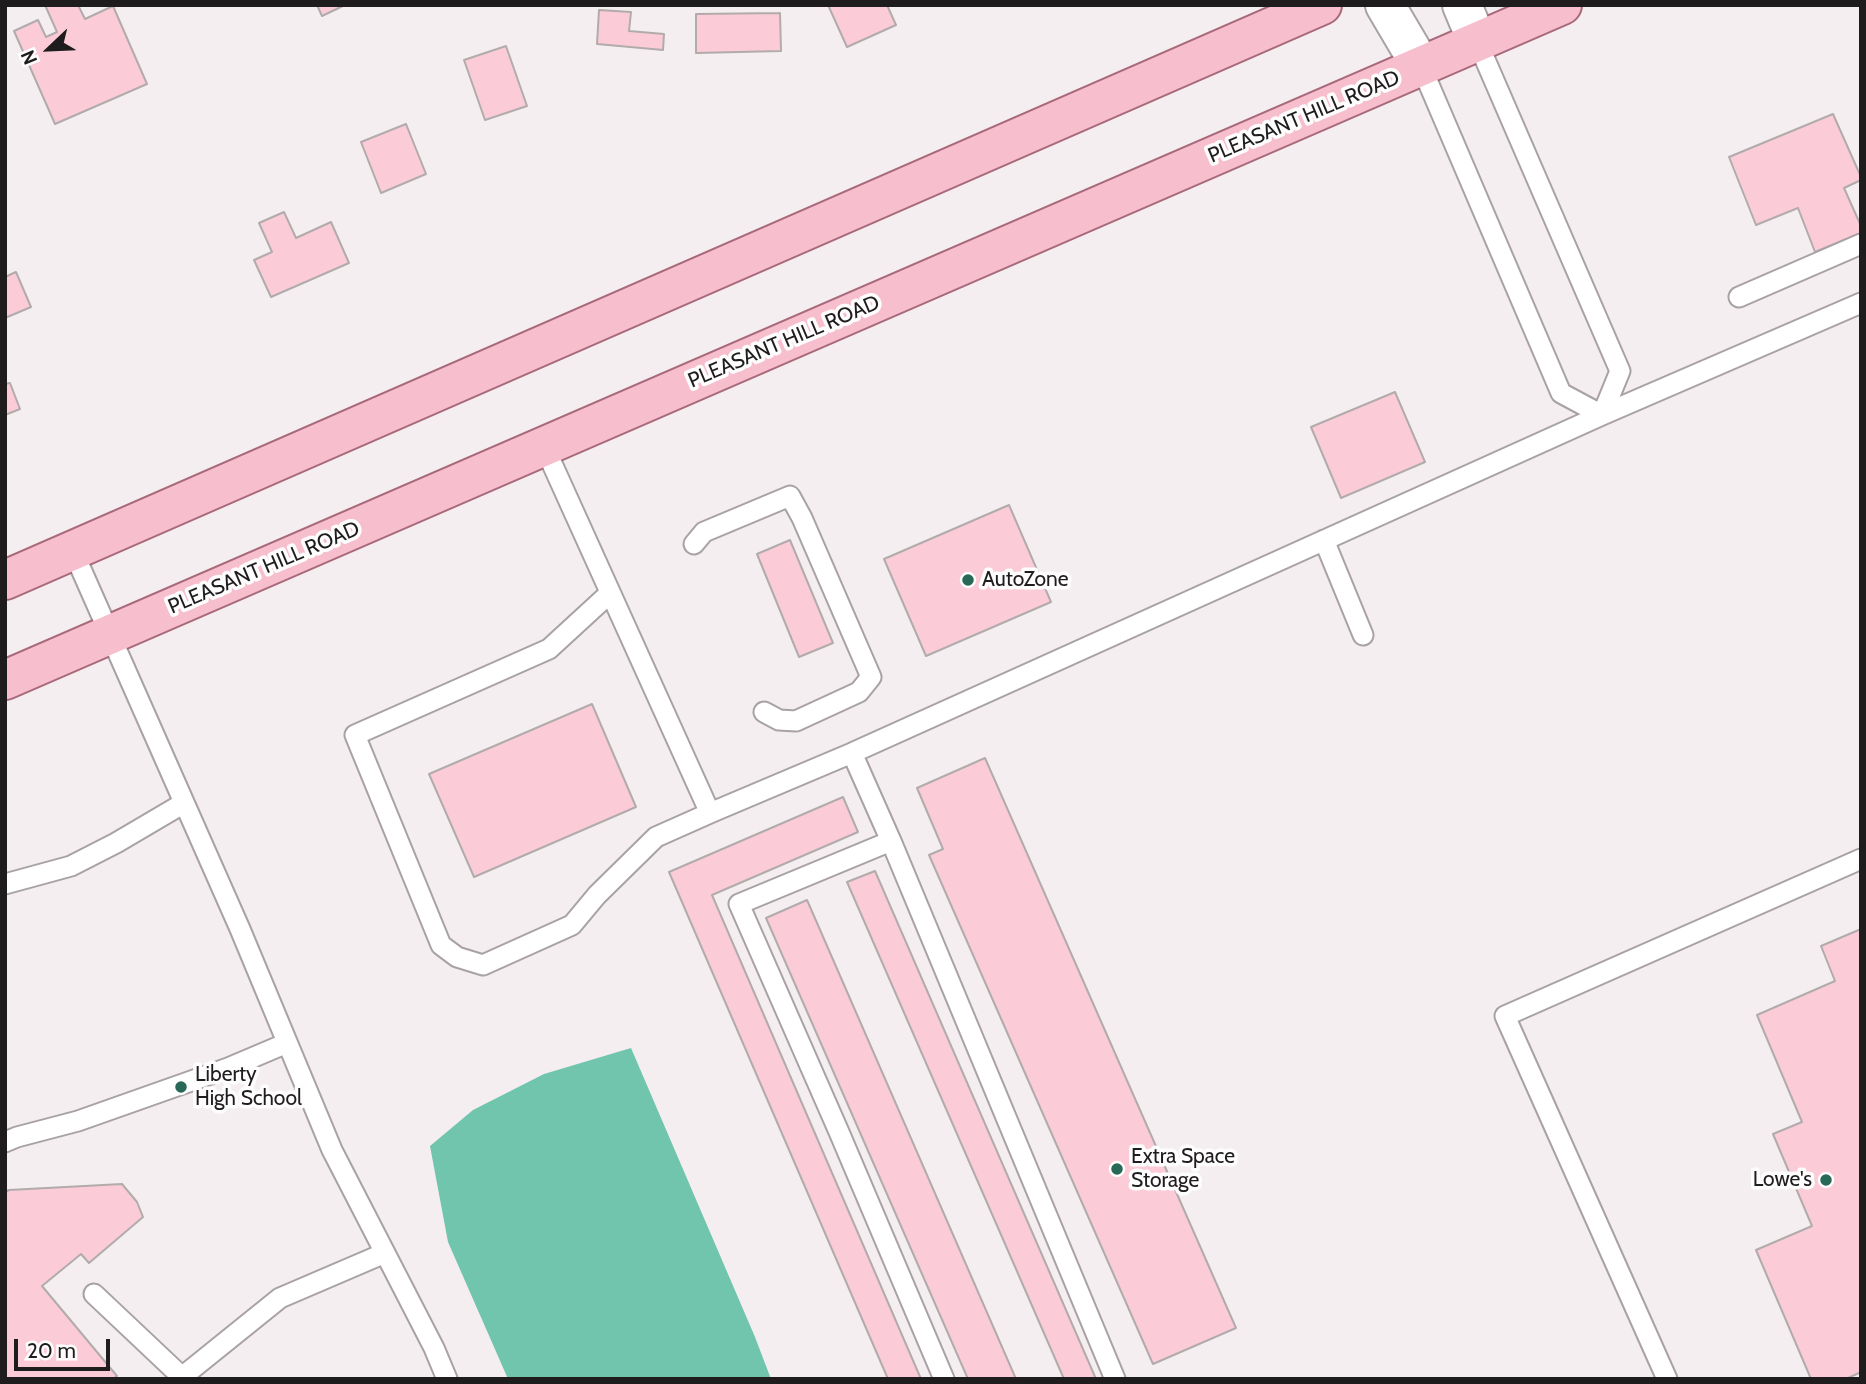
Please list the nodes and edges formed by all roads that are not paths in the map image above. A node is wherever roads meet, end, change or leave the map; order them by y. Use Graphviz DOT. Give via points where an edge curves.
graph roads {
  1 [pos="1385,5"];
  2 [pos="1462,5"];
  3 [pos="1562,5"];
  4 [pos="1304,9"];
  5 [pos="1477,41"];
  6 [pos="1420,66"];
  7 [pos="1861,244"];
  8 [pos="1739,297"];
  9 [pos="1861,303"];
  10 [pos="1602,415"];
  11 [pos="544,446"];
  12 [pos="1324,540"];
  13 [pos="694,544"];
  14 [pos="73,551"];
  15 [pos="5,580"];
  16 [pos="610,593"];
  17 [pos="110,635"];
  18 [pos="1363,635"];
  19 [pos="5,680"];
  20 [pos="764,712"];
  21 [pos="852,753"];
  22 [pos="184,803"];
  23 [pos="710,813"];
  24 [pos="891,841"];
  25 [pos="1861,859"];
  26 [pos="5,884"];
  27 [pos="287,1043"];
  28 [pos="5,1142"];
  29 [pos="385,1253"];
  30 [pos="94,1294"];
  31 [pos="183,1378"];
  32 [pos="447,1379"];
  33 [pos="944,1379"];
  34 [pos="1115,1379"];
  35 [pos="1667,1379"];
  1 -- 6 [label="street"];
  2 -- 5 [label="street"];
  3 -- 5 [label="main road, PLEASANT HILL ROAD"];
  4 -- 14 [label="main road"];
  5 -- 6 [label="main road, PLEASANT HILL ROAD"];
  5 -- 10 [label="lane" via="1620,371"];
  6 -- 10 [label="lane" via="1561,393"];
  6 -- 11 [label="main road, PLEASANT HILL ROAD"];
  7 -- 8 [label="lane"];
  9 -- 10 [label="lane"];
  10 -- 12 [label="lane"];
  11 -- 16 [label="lane"];
  11 -- 17 [label="main road, PLEASANT HILL ROAD"];
  12 -- 18 [label="lane"];
  12 -- 21 [label="lane"];
  13 -- 20 [label="lane" via="704,532 790,496 871,677 859,692 796,721 779,720"];
  14 -- 15 [label="main road"];
  14 -- 17 [label="lane"];
  16 -- 23 [label="lane"];
  16 -- 23 [label="lane" via="549,649 355,735 441,945 457,957 483,965 572,925 656,837"];
  17 -- 19 [label="main road, PLEASANT HILL ROAD"];
  17 -- 22 [label="lane"];
  21 -- 23 [label="lane"];
  21 -- 24 [label="lane"];
  22 -- 26 [label="lane" via="71,866"];
  22 -- 27 [label="lane"];
  24 -- 33 [label="lane" via="739,904"];
  24 -- 34 [label="lane"];
  25 -- 35 [label="lane" via="1505,1016"];
  27 -- 28 [label="lane" via="78,1121"];
  27 -- 29 [label="lane" via="332,1150"];
  29 -- 31 [label="lane" via="280,1298"];
  29 -- 32 [label="lane"];
  30 -- 31 [label="lane"];
}
